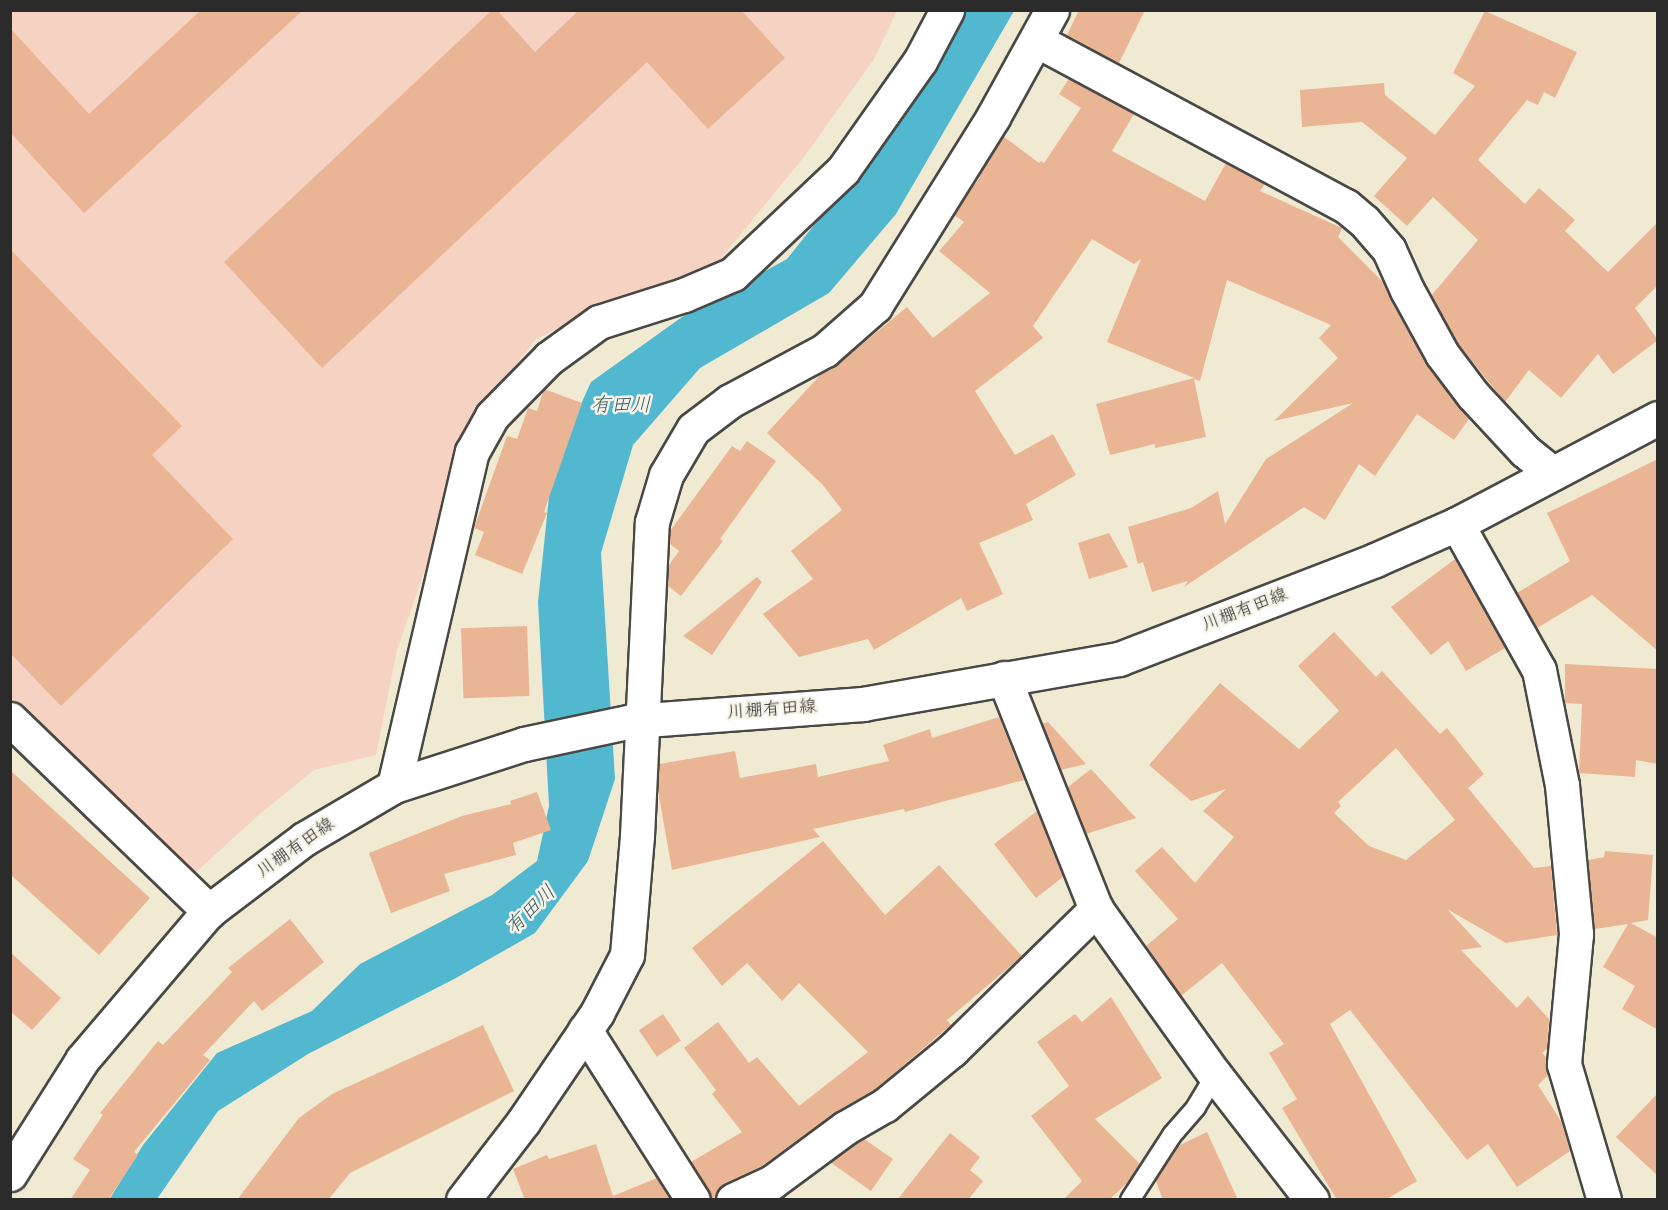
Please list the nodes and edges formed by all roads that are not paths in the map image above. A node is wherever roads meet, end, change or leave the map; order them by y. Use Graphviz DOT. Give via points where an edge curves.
graph roads {
  1 [pos="947,10"];
  2 [pos="1052,10"];
  3 [pos="1036,40"];
  4 [pos="1658,418"];
  5 [pos="1552,473"];
  6 [pos="1457,524"];
  7 [pos="1004,678"];
  8 [pos="10,719"];
  9 [pos="638,720"];
  10 [pos="394,786"];
  11 [pos="1096,909"];
  12 [pos="209,911"];
  13 [pos="585,1030"];
  14 [pos="1215,1075"];
  15 [pos="10,1174"];
  16 [pos="463,1200"];
  17 [pos="693,1200"];
  18 [pos="733,1200"];
  19 [pos="1130,1200"];
  20 [pos="1312,1200"];
  21 [pos="1604,1200"];
  1 -- 10 [label="street" via="920,61 843,170 733,274 684,295 599,322 549,358 492,416 472,452"];
  2 -- 3 [label="street"];
  3 -- 5 [label="street" via="1346,206 1364,221 1389,250 1442,354 1525,451"];
  3 -- 9 [label="street" via="988,127 875,306 825,350 730,401 693,429 666,475 652,522"];
  4 -- 5 [label="street, 川棚有田線"];
  5 -- 6 [label="street, 川棚有田線"];
  6 -- 7 [label="street, 川棚有田線" via="1375,560 1119,659"];
  6 -- 21 [label="street" via="1539,670 1562,785 1576,934 1564,1064"];
  7 -- 9 [label="street, 川棚有田線" via="862,704"];
  7 -- 11 [label="street"];
  8 -- 12 [label="street"];
  9 -- 10 [label="street, 川棚有田線" via="524,744"];
  9 -- 13 [label="street" via="627,955"];
  10 -- 12 [label="street, 川棚有田線" via="304,839"];
  11 -- 14 [label="street"];
  11 -- 18 [label="street" via="952,1050 885,1105 845,1128 771,1182"];
  12 -- 15 [label="street, 川棚有田線" via="82,1060"];
  13 -- 16 [label="street" via="523,1122"];
  13 -- 17 [label="street"];
  14 -- 19 [label="lane"];
  14 -- 20 [label="street"];
}
